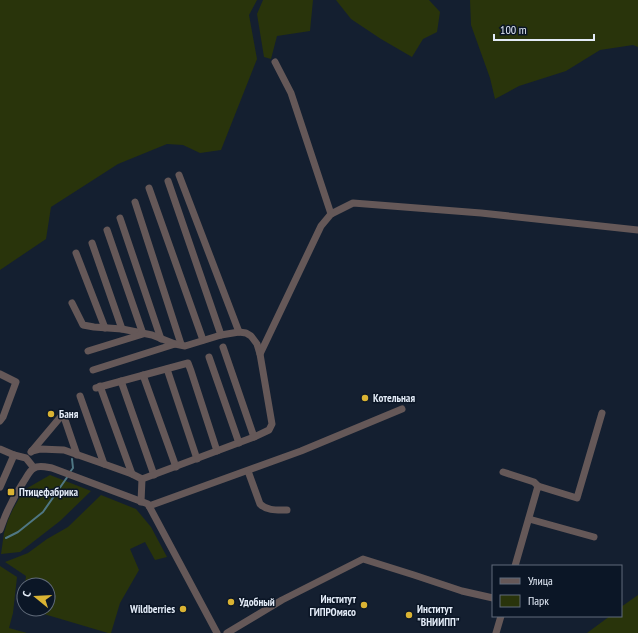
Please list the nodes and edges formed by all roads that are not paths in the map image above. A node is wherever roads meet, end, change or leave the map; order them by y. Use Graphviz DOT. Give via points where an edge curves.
graph roads {
  1 [pos="275,62"];
  2 [pos="179,175"];
  3 [pos="168,181"];
  4 [pos="149,188"];
  5 [pos="135,202"];
  6 [pos="331,214"];
  7 [pos="120,218"];
  8 [pos="107,230"];
  9 [pos="638,230"];
  10 [pos="92,243"];
  11 [pos="76,253"];
  12 [pos="72,303"];
  13 [pos="105,328"];
  14 [pos="122,329"];
  15 [pos="239,332"];
  16 [pos="143,334"];
  17 [pos="221,335"];
  18 [pos="161,338"];
  19 [pos="203,340"];
  20 [pos="178,344"];
  21 [pos="223,347"];
  22 [pos="88,351"];
  23 [pos="260,354"];
  24 [pos="209,357"];
  25 [pos="167,369"];
  26 [pos="93,370"];
  27 [pos="0,374"];
  28 [pos="143,375"];
  29 [pos="121,381"];
  30 [pos="80,396"];
  31 [pos="402,410"];
  32 [pos="602,413"];
  33 [pos="0,420"];
  34 [pos="254,437"];
  35 [pos="239,443"];
  36 [pos="0,449"];
  37 [pos="32,451"];
  38 [pos="217,452"];
  39 [pos="14,455"];
  40 [pos="77,455"];
  41 [pos="26,458"];
  42 [pos="197,459"];
  43 [pos="104,464"];
  44 [pos="176,467"];
  45 [pos="34,468"];
  46 [pos="248,471"];
  47 [pos="503,472"];
  48 [pos="132,474"];
  49 [pos="154,475"];
  50 [pos="142,479"];
  51 [pos="538,486"];
  52 [pos="0,487"];
  53 [pos="146,504"];
  54 [pos="287,510"];
  55 [pos="529,519"];
  56 [pos="0,530"];
  57 [pos="594,537"];
  58 [pos="515,565"];
  59 [pos="492,598"];
  60 [pos="501,617"];
  61 [pos="217,633"];
  62 [pos="227,633"];
  63 [pos="496,633"];
  1 -- 6 [label="street" via="291,93"];
  2 -- 15 [label="street"];
  3 -- 17 [label="street"];
  4 -- 19 [label="street"];
  5 -- 20 [label="street"];
  6 -- 9 [label="street" via="353,203 481,213"];
  6 -- 23 [label="street" via="321,226"];
  7 -- 18 [label="street"];
  8 -- 16 [label="street"];
  10 -- 14 [label="street"];
  11 -- 13 [label="street"];
  12 -- 13 [label="street" via="83,325"];
  13 -- 14 [label="street"];
  14 -- 16 [label="street"];
  15 -- 17 [label="street"];
  15 -- 23 [label="street" via="251,336"];
  16 -- 18 [label="street"];
  16 -- 22 [label="street"];
  17 -- 19 [label="street"];
  18 -- 20 [label="street"];
  19 -- 20 [label="street" via="185,346"];
  20 -- 26 [label="street"];
  21 -- 34 [label="street"];
  23 -- 34 [label="street" via="272,424 269,430"];
  24 -- 35 [label="street"];
  25 -- 28 [label="street"];
  25 -- 38 [label="street" via="188,363"];
  25 -- 42 [label="street"];
  27 -- 33 [label="street" via="16,382 4,417"];
  28 -- 29 [label="street"];
  28 -- 44 [label="street"];
  29 -- 48 [label="street" via="98,387"];
  29 -- 49 [label="street"];
  30 -- 43 [label="street"];
  31 -- 46 [label="street"];
  32 -- 51 [label="street" via="577,498"];
  34 -- 35 [label="street"];
  35 -- 38 [label="street"];
  36 -- 39 [label="street"];
  37 -- 40 [label="street" via="64,450"];
  37 -- 40 [label="street" via="63,414"];
  37 -- 41 [label="street"];
  38 -- 42 [label="street"];
  39 -- 41 [label="street"];
  39 -- 52 [label="street"];
  40 -- 43 [label="street"];
  41 -- 45 [label="street"];
  42 -- 44 [label="street"];
  43 -- 48 [label="street"];
  44 -- 49 [label="street"];
  45 -- 53 [label="street" via="52,468"];
  45 -- 56 [label="street" via="14,498"];
  46 -- 53 [label="street"];
  46 -- 54 [label="street" via="263,508"];
  47 -- 51 [label="street" via="534,482"];
  48 -- 50 [label="street"];
  49 -- 50 [label="street"];
  50 -- 53 [label="street"];
  51 -- 55 [label="street"];
  53 -- 61 [label="street"];
  55 -- 57 [label="street"];
  55 -- 58 [label="street"];
  59 -- 62 [label="street" via="462,591 362,559 282,600"];
  60 -- 63 [label="street"];
}
